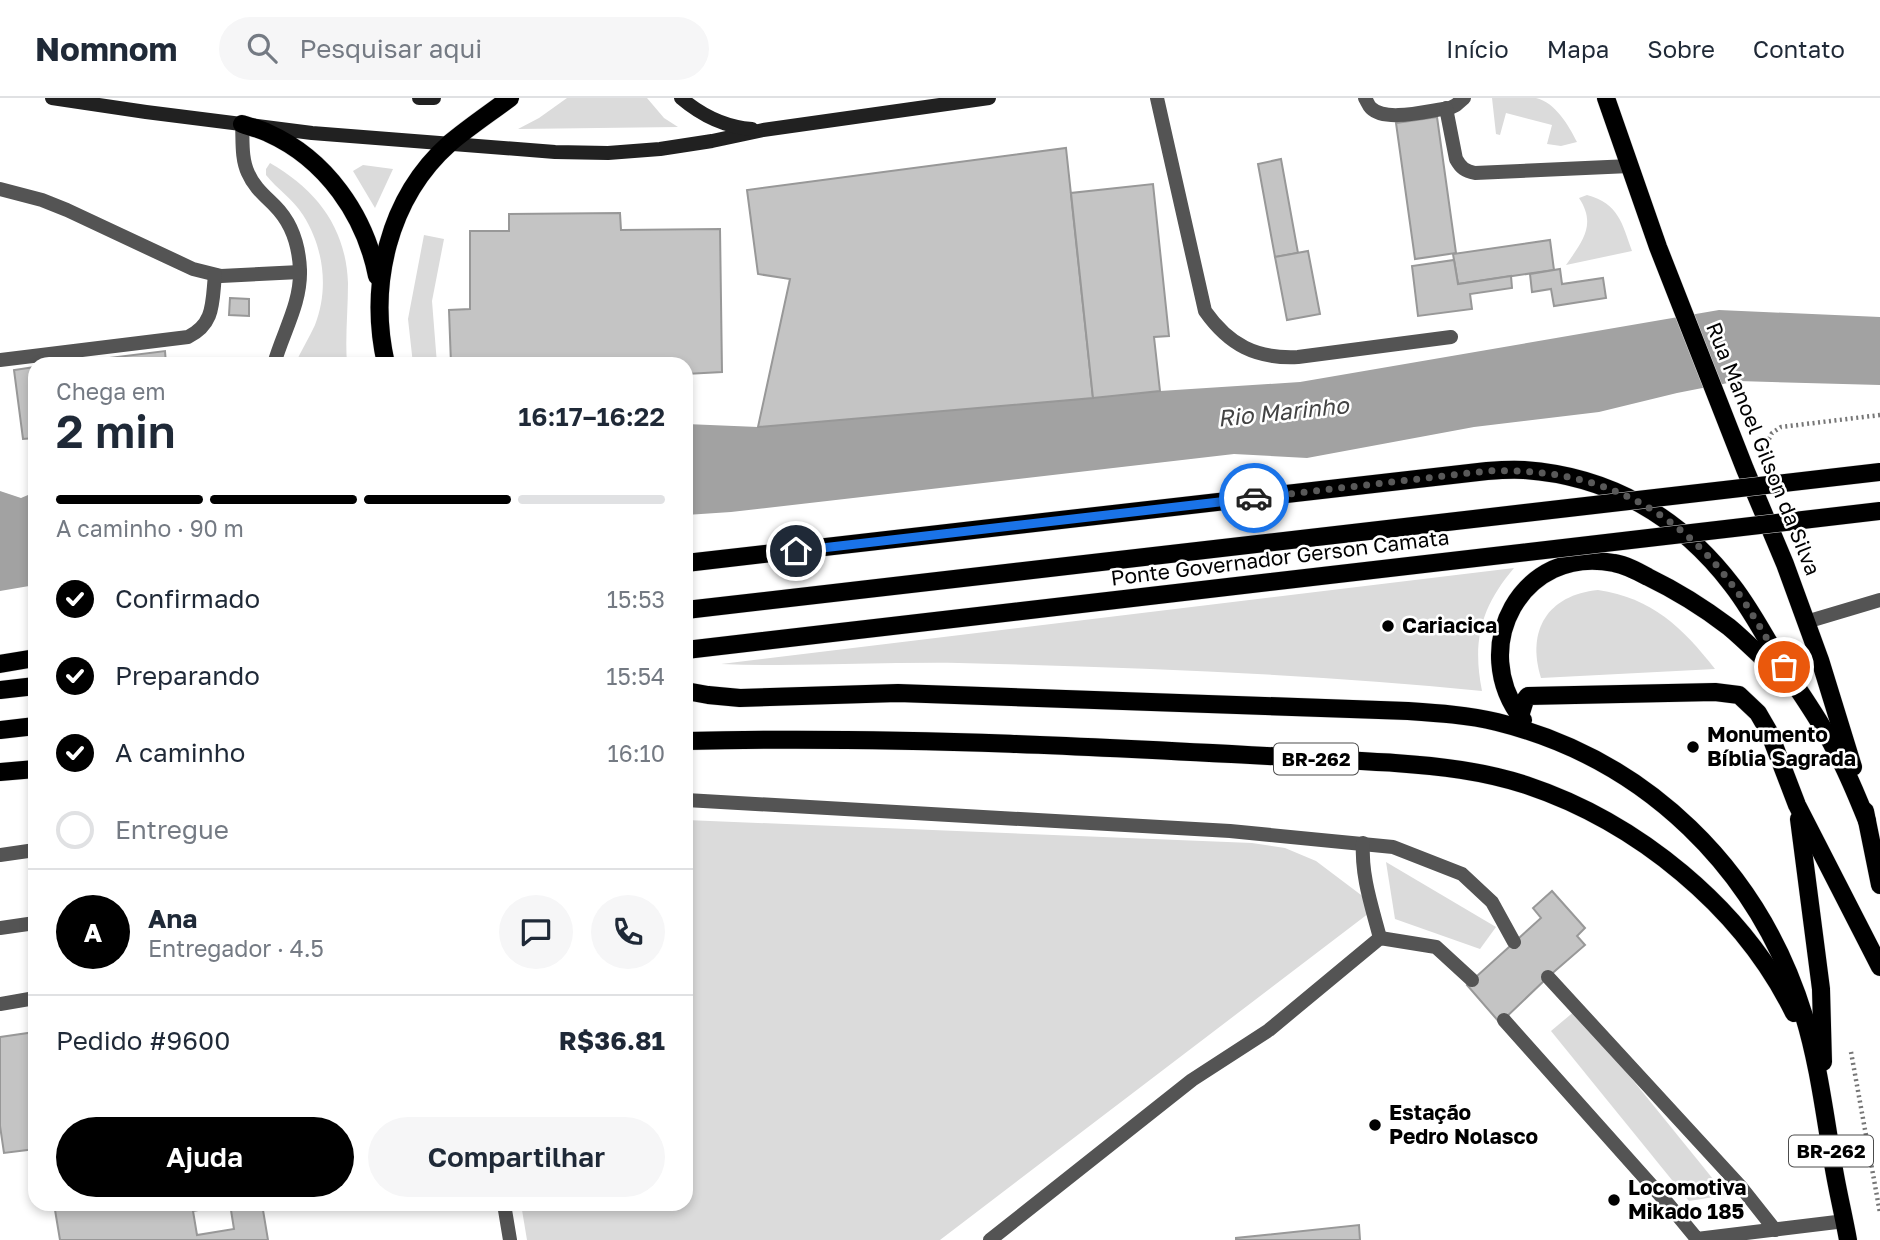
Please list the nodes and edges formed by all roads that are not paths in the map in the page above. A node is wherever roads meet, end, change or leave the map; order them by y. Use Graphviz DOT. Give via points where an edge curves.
graph roads {
  1 [pos="52,98"];
  2 [pos="419,98"];
  3 [pos="433,98"];
  4 [pos="510,98"];
  5 [pos="681,98"];
  6 [pos="989,98"];
  7 [pos="1157,98"];
  8 [pos="1365,98"];
  9 [pos="1464,98"];
  10 [pos="1605,98"];
  11 [pos="1446,108"];
  12 [pos="242,124"];
  13 [pos="763,130"];
  14 [pos="450,144"];
  15 [pos="1630,166"];
  16 [pos="0,189"];
  17 [pos="300,272"];
  18 [pos="215,275"];
  19 [pos="379,286"];
  20 [pos="1451,337"];
  21 [pos="277,357"];
  22 [pos="385,357"];
  23 [pos="0,360"];
  24 [pos="1880,472"];
  25 [pos="1880,511"];
  26 [pos="693,562"];
  27 [pos="1880,600"];
  28 [pos="693,609"];
  29 [pos="1806,622"];
  30 [pos="693,649"];
  31 [pos="28,659"];
  32 [pos="0,664"];
  33 [pos="28,687"];
  34 [pos="1796,688"];
  35 [pos="0,690"];
  36 [pos="693,692"];
  37 [pos="1520,716"];
  38 [pos="28,727"];
  39 [pos="0,730"];
  40 [pos="1537,733"];
  41 [pos="693,741"];
  42 [pos="28,770"];
  43 [pos="0,772"];
  44 [pos="693,800"];
  45 [pos="1797,805"];
  46 [pos="1867,821"];
  47 [pos="1363,843"];
  48 [pos="28,851"];
  49 [pos="0,855"];
  50 [pos="1880,885"];
  51 [pos="28,924"];
  52 [pos="0,928"];
  53 [pos="1380,938"];
  54 [pos="1514,942"];
  55 [pos="1880,967"];
  56 [pos="1548,977"];
  57 [pos="1472,980"];
  58 [pos="28,999"];
  59 [pos="0,1004"];
  60 [pos="1504,1020"];
  61 [pos="1815,1062"];
  62 [pos="1824,1111"];
  63 [pos="505,1211"];
  64 [pos="1844,1221"];
  65 [pos="1775,1230"];
  66 [pos="1697,1239"];
  67 [pos="510,1240"];
  68 [pos="990,1240"];
  69 [pos="1848,1240"];
  1 -- 12 [label="main road"];
  2 -- 3 [label="main road"];
  4 -- 14 [label="main road"];
  5 -- 13 [label="main road" via="720,122"];
  6 -- 13 [label="main road"];
  7 -- 20 [label="lane" via="1205,311 1224,334 1250,351 1281,358"];
  8 -- 11 [label="lane" via="1371,108 1386,115"];
  9 -- 11 [label="lane"];
  10 -- 15 [label="main road, Rua Manoel Gilson da Silva"];
  11 -- 15 [label="lane" via="1456,159 1466,171"];
  12 -- 14 [label="main road"];
  12 -- 17 [label="lane" via="244,164 253,183 290,225"];
  12 -- 19 [label="main road" via="293,147 335,184 364,232"];
  13 -- 14 [label="main road" via="660,149 608,153"];
  14 -- 19 [label="main road" via="423,174 395,220"];
  15 -- 29 [label="main road, Rua Manoel Gilson da Silva"];
  16 -- 18 [label="lane" via="67,210"];
  17 -- 18 [label="lane"];
  17 -- 21 [label="lane" via="294,312"];
  18 -- 23 [label="lane" via="210,316 204,327 188,337"];
  19 -- 22 [label="main road"];
  24 -- 28 [label="main road, Ponte Governador Gerson Camata, bridge"];
  25 -- 30 [label="main road, Ponte Governador Gerson Camata, bridge"];
  26 -- 34 [label="main road" via="1522,470 1592,482 1657,512 1686,534 1727,578"];
  27 -- 29 [label="lane"];
  29 -- 46 [label="main road, Rua Manoel Gilson da Silva" via="1846,740"];
  31 -- 32 [label="main road"];
  33 -- 35 [label="main road"];
  34 -- 37 [label="main road" via="1693,601 1633,569 1615,563 1577,562 1542,576 1506,619 1500,640 1502,682"];
  34 -- 46 [label="main road" via="1834,746"];
  36 -- 40 [label="main road" via="740,698 996,695 1408,711 1484,719"];
  37 -- 40 [label="main road"];
  37 -- 45 [label="main road" via="1528,696 1739,695 1758,713 1774,741"];
  38 -- 39 [label="main road"];
  40 -- 61 [label="main road" via="1578,750 1645,790 1719,858 1770,933 1789,974"];
  41 -- 61 [label="main road, BR-262" via="860,739 1061,745 1439,766 1525,784 1606,819 1710,898 1777,983"];
  42 -- 43 [label="main road"];
  44 -- 47 [label="lane" via="1216,830"];
  45 -- 55 [label="main road"];
  45 -- 62 [label="main road" via="1821,989"];
  46 -- 50 [label="main road"];
  47 -- 53 [label="lane" via="1366,884"];
  47 -- 54 [label="lane" via="1393,847 1462,874 1492,902"];
  48 -- 49 [label="lane"];
  51 -- 52 [label="lane"];
  53 -- 57 [label="lane" via="1436,947"];
  53 -- 68 [label="lane" via="1269,1030 1192,1080"];
  56 -- 65 [label="lane" via="1741,1186"];
  58 -- 59 [label="lane"];
  60 -- 66 [label="lane"];
  61 -- 62 [label="main road, BR-262"];
  62 -- 64 [label="main road, BR-262"];
  63 -- 67 [label="lane"];
  64 -- 65 [label="lane"];
  64 -- 69 [label="main road, BR-262"];
  65 -- 66 [label="lane"];
}
